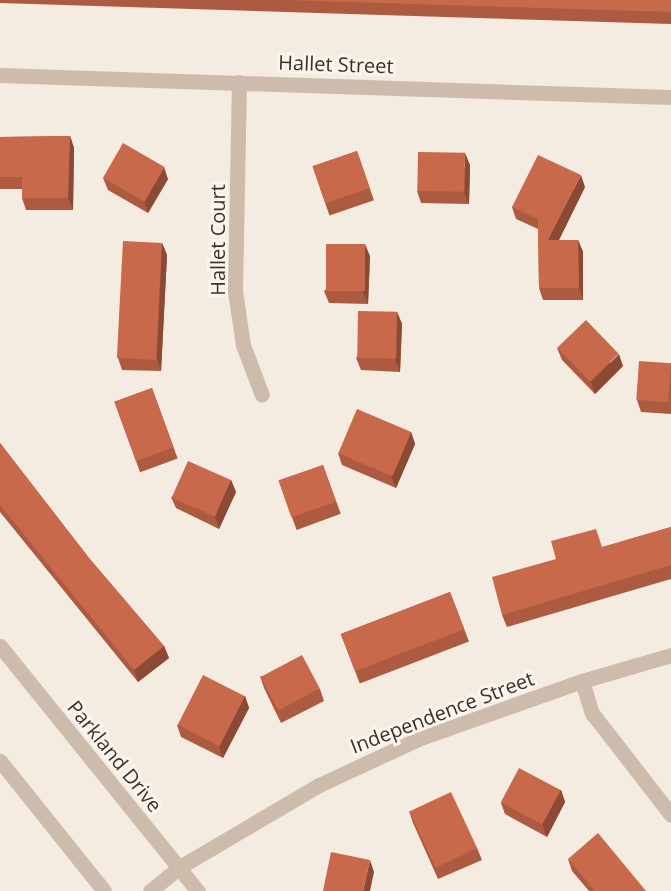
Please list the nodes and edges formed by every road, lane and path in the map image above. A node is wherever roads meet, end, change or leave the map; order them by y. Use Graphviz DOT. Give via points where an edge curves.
graph roads {
  1 [pos="0,75"];
  2 [pos="239,82"];
  3 [pos="671,98"];
  4 [pos="262,395"];
  5 [pos="0,646"];
  6 [pos="671,655"];
  7 [pos="582,681"];
  8 [pos="0,761"];
  9 [pos="671,815"];
  10 [pos="178,867"];
  11 [pos="104,891"];
  12 [pos="150,891"];
  13 [pos="198,891"];
  1 -- 2 [label="street, Hallet Street"];
  2 -- 3 [label="street, Hallet Street"];
  2 -- 4 [label="street, Hallet Court" via="236,291 243,345"];
  5 -- 10 [label="street, Parkland Drive"];
  6 -- 7 [label="street, Independence Street"];
  7 -- 9 [label="street" via="592,713"];
  7 -- 10 [label="street, Independence Street" via="418,739 319,784"];
  8 -- 11 [label="street"];
  10 -- 12 [label="street, Independence Street"];
  10 -- 13 [label="street, Parkland Drive"];
}
